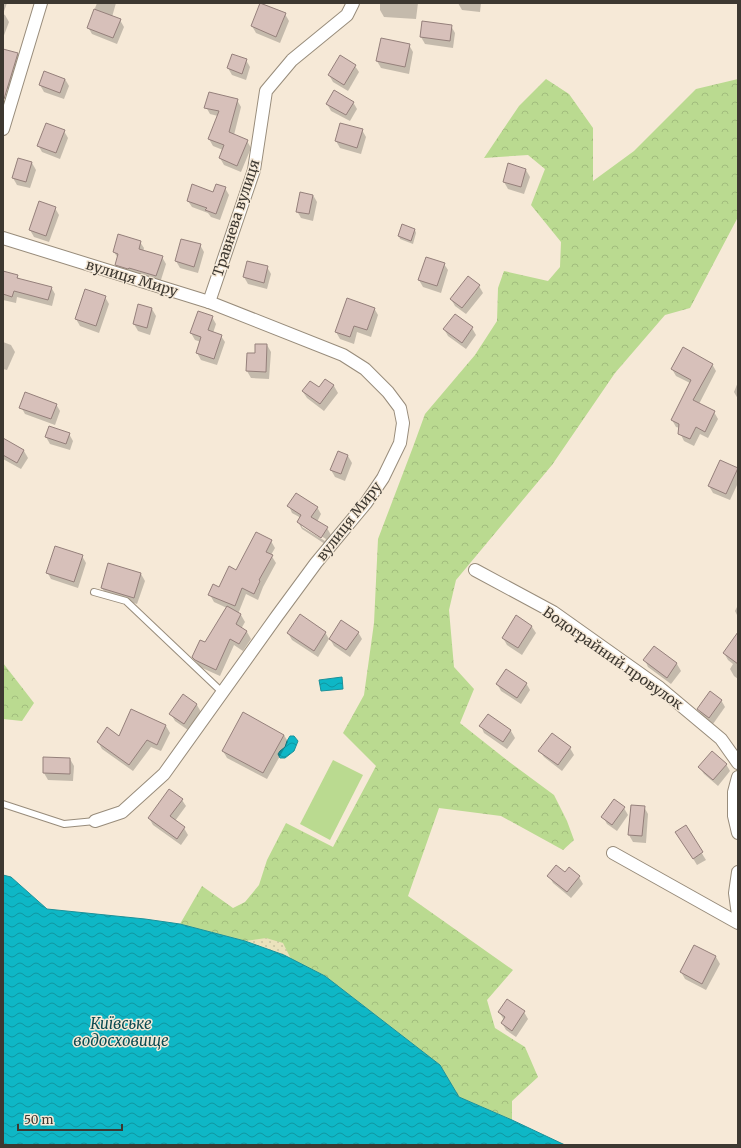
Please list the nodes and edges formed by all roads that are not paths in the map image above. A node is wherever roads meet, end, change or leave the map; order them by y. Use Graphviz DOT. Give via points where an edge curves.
graph roads {
  1 [pos="41,3"];
  2 [pos="353,3"];
  3 [pos="3,129"];
  4 [pos="3,238"];
  5 [pos="209,302"];
  6 [pos="474,570"];
  7 [pos="94,592"];
  8 [pos="223,693"];
  9 [pos="738,763"];
  10 [pos="738,777"];
  11 [pos="3,804"];
  12 [pos="95,821"];
  13 [pos="738,833"];
  14 [pos="612,853"];
  15 [pos="738,872"];
  16 [pos="738,915"];
  17 [pos="738,923"];
  1 -- 3 [label="street"];
  2 -- 5 [label="street, Травнева вулиця" via="347,14 292,60 266,91 254,170"];
  4 -- 5 [label="street, вулиця Миру"];
  5 -- 8 [label="street, вулиця Миру" via="343,355 365,369 388,392 400,408 403,423 400,443 384,478 312,569"];
  6 -- 9 [label="street, Водограйний провулок" via="552,612 660,688 721,739"];
  7 -- 8 [label="lane" via="126,601"];
  8 -- 12 [label="street, вулиця Миру" via="164,774 122,812"];
  10 -- 13 [label="street" via="734,792 734,816"];
  11 -- 12 [label="lane" via="64,824"];
  14 -- 17 [label="street"];
  15 -- 16 [label="street"];
}
